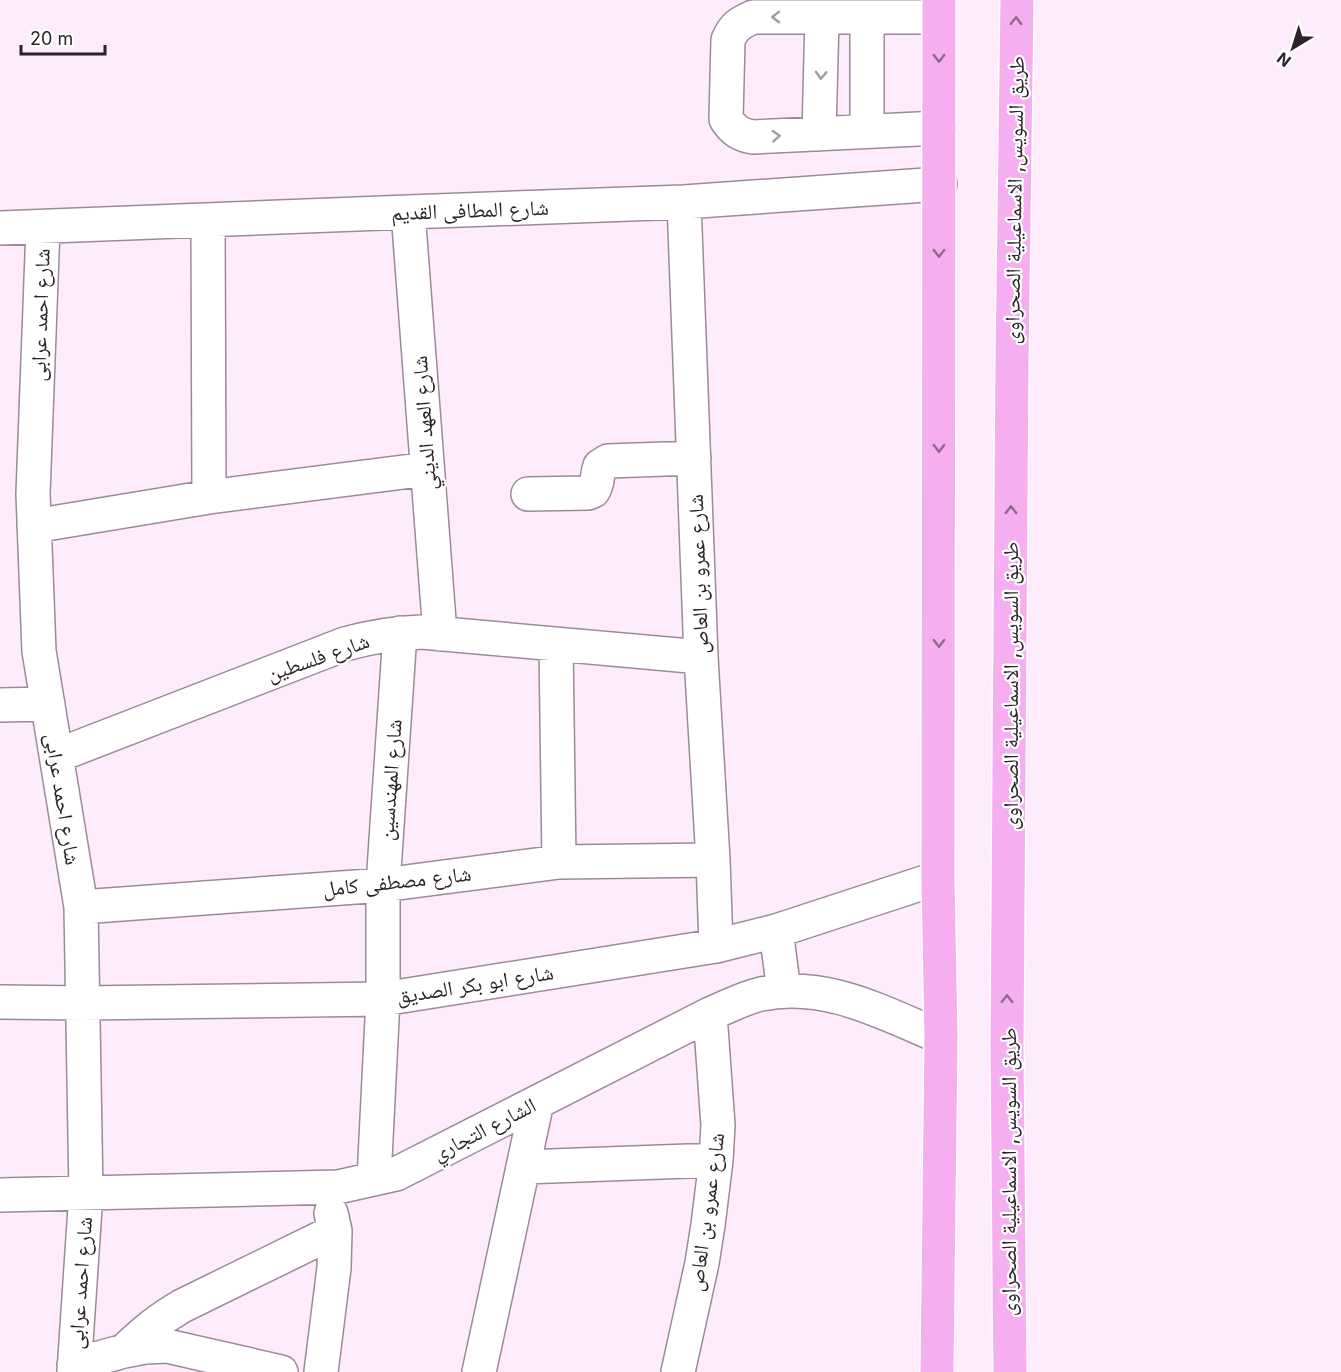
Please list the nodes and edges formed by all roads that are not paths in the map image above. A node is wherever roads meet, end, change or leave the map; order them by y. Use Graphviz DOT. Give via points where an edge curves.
graph roads {
  1 [pos="1017,0"];
  2 [pos="939,9"];
  3 [pos="822,17"];
  4 [pos="867,17"];
  5 [pos="939,128"];
  6 [pos="867,131"];
  7 [pos="819,134"];
  8 [pos="939,184"];
  9 [pos="684,202"];
  10 [pos="408,212"];
  11 [pos="208,220"];
  12 [pos="43,227"];
  13 [pos="0,228"];
  14 [pos="694,458"];
  15 [pos="427,469"];
  16 [pos="528,494"];
  17 [pos="209,496"];
  18 [pos="34,526"];
  19 [pos="400,633"];
  20 [pos="440,634"];
  21 [pos="556,644"];
  22 [pos="701,657"];
  23 [pos="48,704"];
  24 [pos="0,705"];
  25 [pos="56,756"];
  26 [pos="713,860"];
  27 [pos="560,862"];
  28 [pos="938,878"];
  29 [pos="383,885"];
  30 [pos="81,907"];
  31 [pos="776,931"];
  32 [pos="716,946"];
  33 [pos="784,991"];
  34 [pos="383,999"];
  35 [pos="0,1002"];
  36 [pos="83,1003"];
  37 [pos="710,1014"];
  38 [pos="941,1037"];
  39 [pos="537,1102"];
  40 [pos="716,1160"];
  41 [pos="524,1167"];
  42 [pos="374,1179"];
  43 [pos="326,1188"];
  44 [pos="86,1193"];
  45 [pos="0,1195"];
  46 [pos="335,1231"];
  47 [pos="124,1351"];
  48 [pos="74,1368"];
  49 [pos="281,1372"];
  50 [pos="321,1372"];
  51 [pos="479,1372"];
  52 [pos="678,1372"];
  53 [pos="937,1372"];
  54 [pos="1010,1372"];
  54 -- 1 [label="highway, طريق السويس, الاسماعيلية الصحراوى, one-way" via="1007,1047"];
  2 -- 4 [label="street"];
  2 -- 5 [label="highway, one-way"];
  3 -- 4 [label="street"];
  3 -- 7 [label="street, one-way"];
  3 -- 7 [label="street, one-way" via="753,17 733,29 728,40 726,108 726,119 732,129 743,136"];
  4 -- 6 [label="street"];
  5 -- 6 [label="street"];
  5 -- 8 [label="highway"];
  6 -- 7 [label="street"];
  8 -- 9 [label="street, شارع المطافى القديم"];
  8 -- 28 [label="highway, one-way"];
  9 -- 10 [label="street, شارع المطافى القديم"];
  9 -- 14 [label="street, شارع عمرو بن العاص"];
  10 -- 11 [label="street, شارع المطافى القديم"];
  10 -- 15 [label="street, شارع العهد الديني"];
  11 -- 12 [label="street, شارع المطافى القديم"];
  11 -- 17 [label="street"];
  12 -- 13 [label="street, شارع المطافى القديم"];
  12 -- 18 [label="street, شارع احمد عرابى"];
  14 -- 16 [label="street" via="608,461 600,466 593,491"];
  14 -- 22 [label="street, شارع عمرو بن العاص"];
  15 -- 17 [label="street"];
  15 -- 20 [label="street, شارع العهد الديني"];
  17 -- 18 [label="street"];
  18 -- 23 [label="street, شارع احمد عرابى" via="39,651"];
  19 -- 20 [label="street, شارع فلسطين"];
  19 -- 25 [label="street, شارع فلسطين" via="345,644"];
  19 -- 29 [label="street, شارع المهندسين"];
  20 -- 21 [label="street, شارع فلسطين"];
  21 -- 22 [label="street, شارع فلسطين"];
  21 -- 27 [label="street"];
  22 -- 26 [label="street, شارع عمرو بن العاص"];
  23 -- 24 [label="street"];
  23 -- 25 [label="street, شارع احمد عرابى"];
  25 -- 30 [label="street, شارع احمد عرابى"];
  26 -- 27 [label="street, شارع مصطفى كامل"];
  26 -- 32 [label="street, شارع عمرو بن العاص"];
  27 -- 29 [label="street, شارع مصطفى كامل"];
  28 -- 31 [label="street, شارع ابو بكر الصديق"];
  28 -- 38 [label="highway"];
  29 -- 30 [label="street, شارع مصطفى كامل"];
  29 -- 34 [label="street, شارع المهندسين"];
  30 -- 36 [label="street, شارع احمد عرابى"];
  31 -- 32 [label="street, شارع ابو بكر الصديق"];
  31 -- 33 [label="street"];
  32 -- 34 [label="street, شارع ابو بكر الصديق"];
  33 -- 37 [label="street, الشارع التجاري" via="752,997"];
  33 -- 38 [label="street, الشارع التجاري" via="833,994"];
  34 -- 36 [label="street, شارع ابو بكر الصديق"];
  34 -- 42 [label="street, شارع المهندسين"];
  35 -- 36 [label="street, شارع ابو بكر الصديق"];
  36 -- 44 [label="street, شارع احمد عرابى"];
  37 -- 39 [label="street, الشارع التجاري"];
  37 -- 40 [label="street, شارع عمرو بن العاص" via="718,1125"];
  38 -- 53 [label="highway"];
  39 -- 41 [label="street"];
  39 -- 42 [label="street, الشارع التجاري" via="396,1174"];
  40 -- 41 [label="street"];
  40 -- 52 [label="street, شارع عمرو بن العاص" via="702,1263"];
  41 -- 51 [label="street"];
  42 -- 43 [label="street, الشارع التجاري"];
  43 -- 44 [label="street, الشارع التجاري"];
  43 -- 46 [label="street"];
  44 -- 45 [label="street, الشارع التجاري"];
  44 -- 48 [label="street, شارع احمد عرابى"];
  46 -- 47 [label="street" via="164,1316"];
  46 -- 50 [label="street"];
  47 -- 48 [label="street"];
  47 -- 49 [label="street" via="167,1346"];
}
